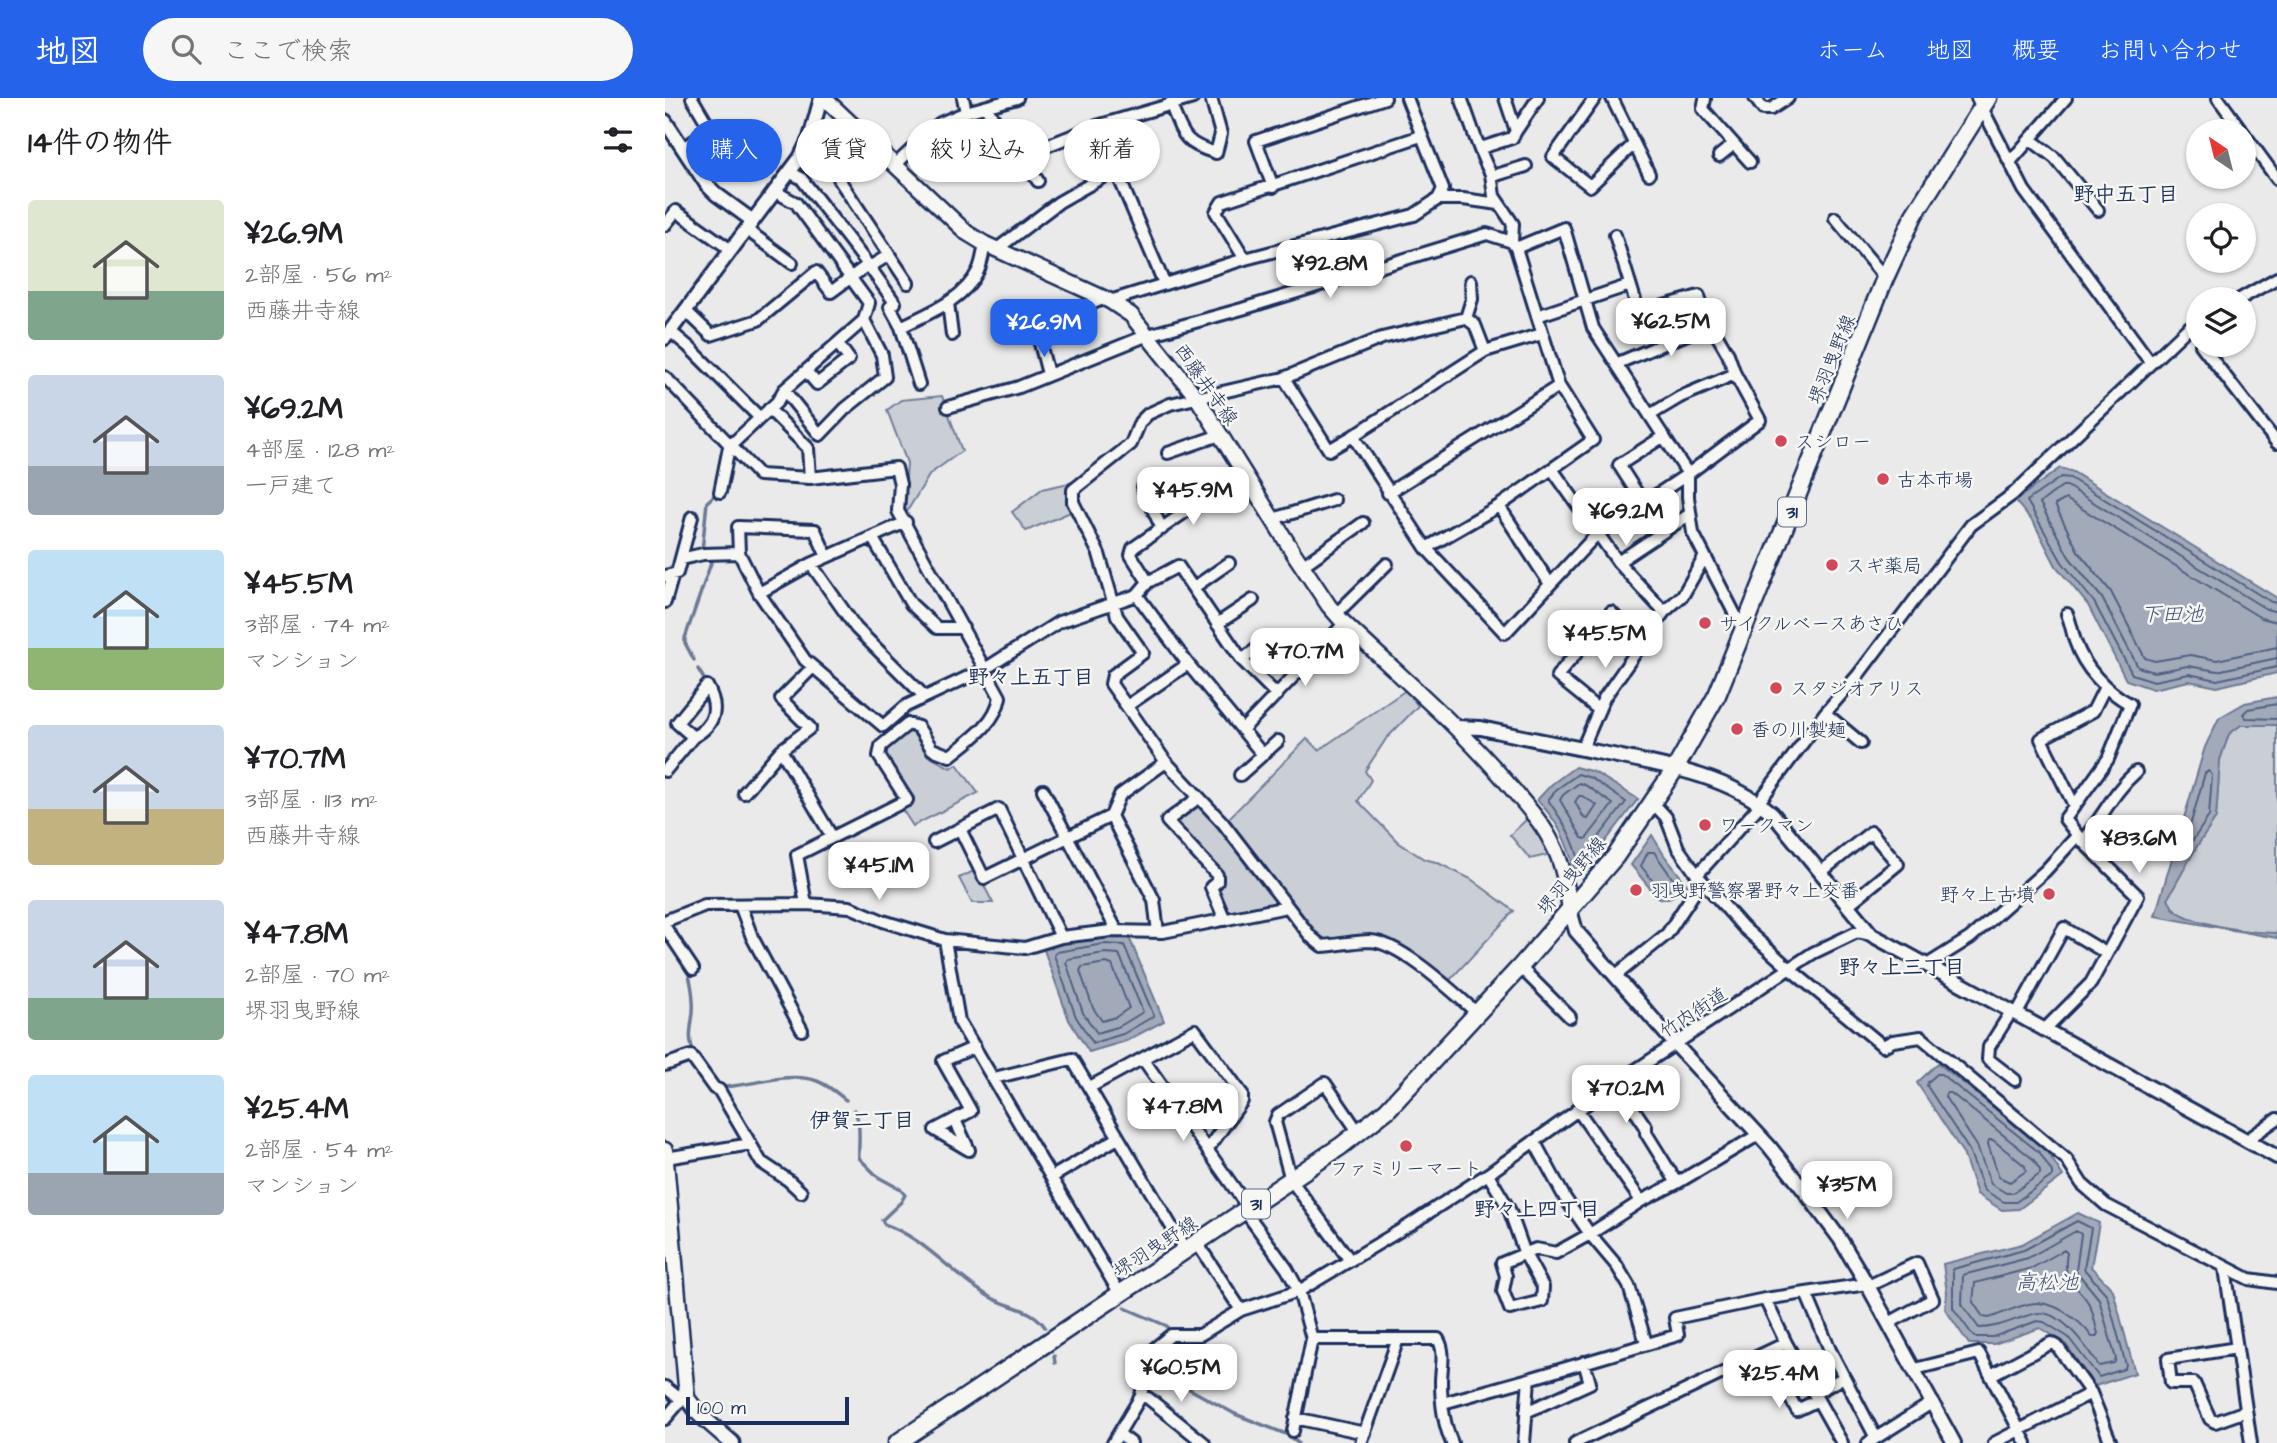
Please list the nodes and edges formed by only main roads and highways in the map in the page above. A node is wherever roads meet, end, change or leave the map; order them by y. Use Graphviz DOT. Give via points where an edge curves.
graph roads {
  1 [pos="822,98"];
  2 [pos="1982,101"];
  3 [pos="1570,910"];
  4 [pos="665,1150"];
  5 [pos="666,1158"];
  6 [pos="732,1443"];
  7 [pos="897,1443"];
  1 -- 3 [label="main road, 西藤井寺線" via="967,233 1107,299 1131,315 1198,399 1340,619 1456,727 1548,834 1560,862"];
  2 -- 3 [label="main road, 堺羽曳野線 / 31" via="1914,215 1885,278 1717,695 1653,802"];
  3 -- 7 [label="main road, 堺羽曳野線 / 31" via="1387,1110 1359,1133"];
  4 -- 5 [label="main road"];
  5 -- 6 [label="main road" via="685,1398"];
}
